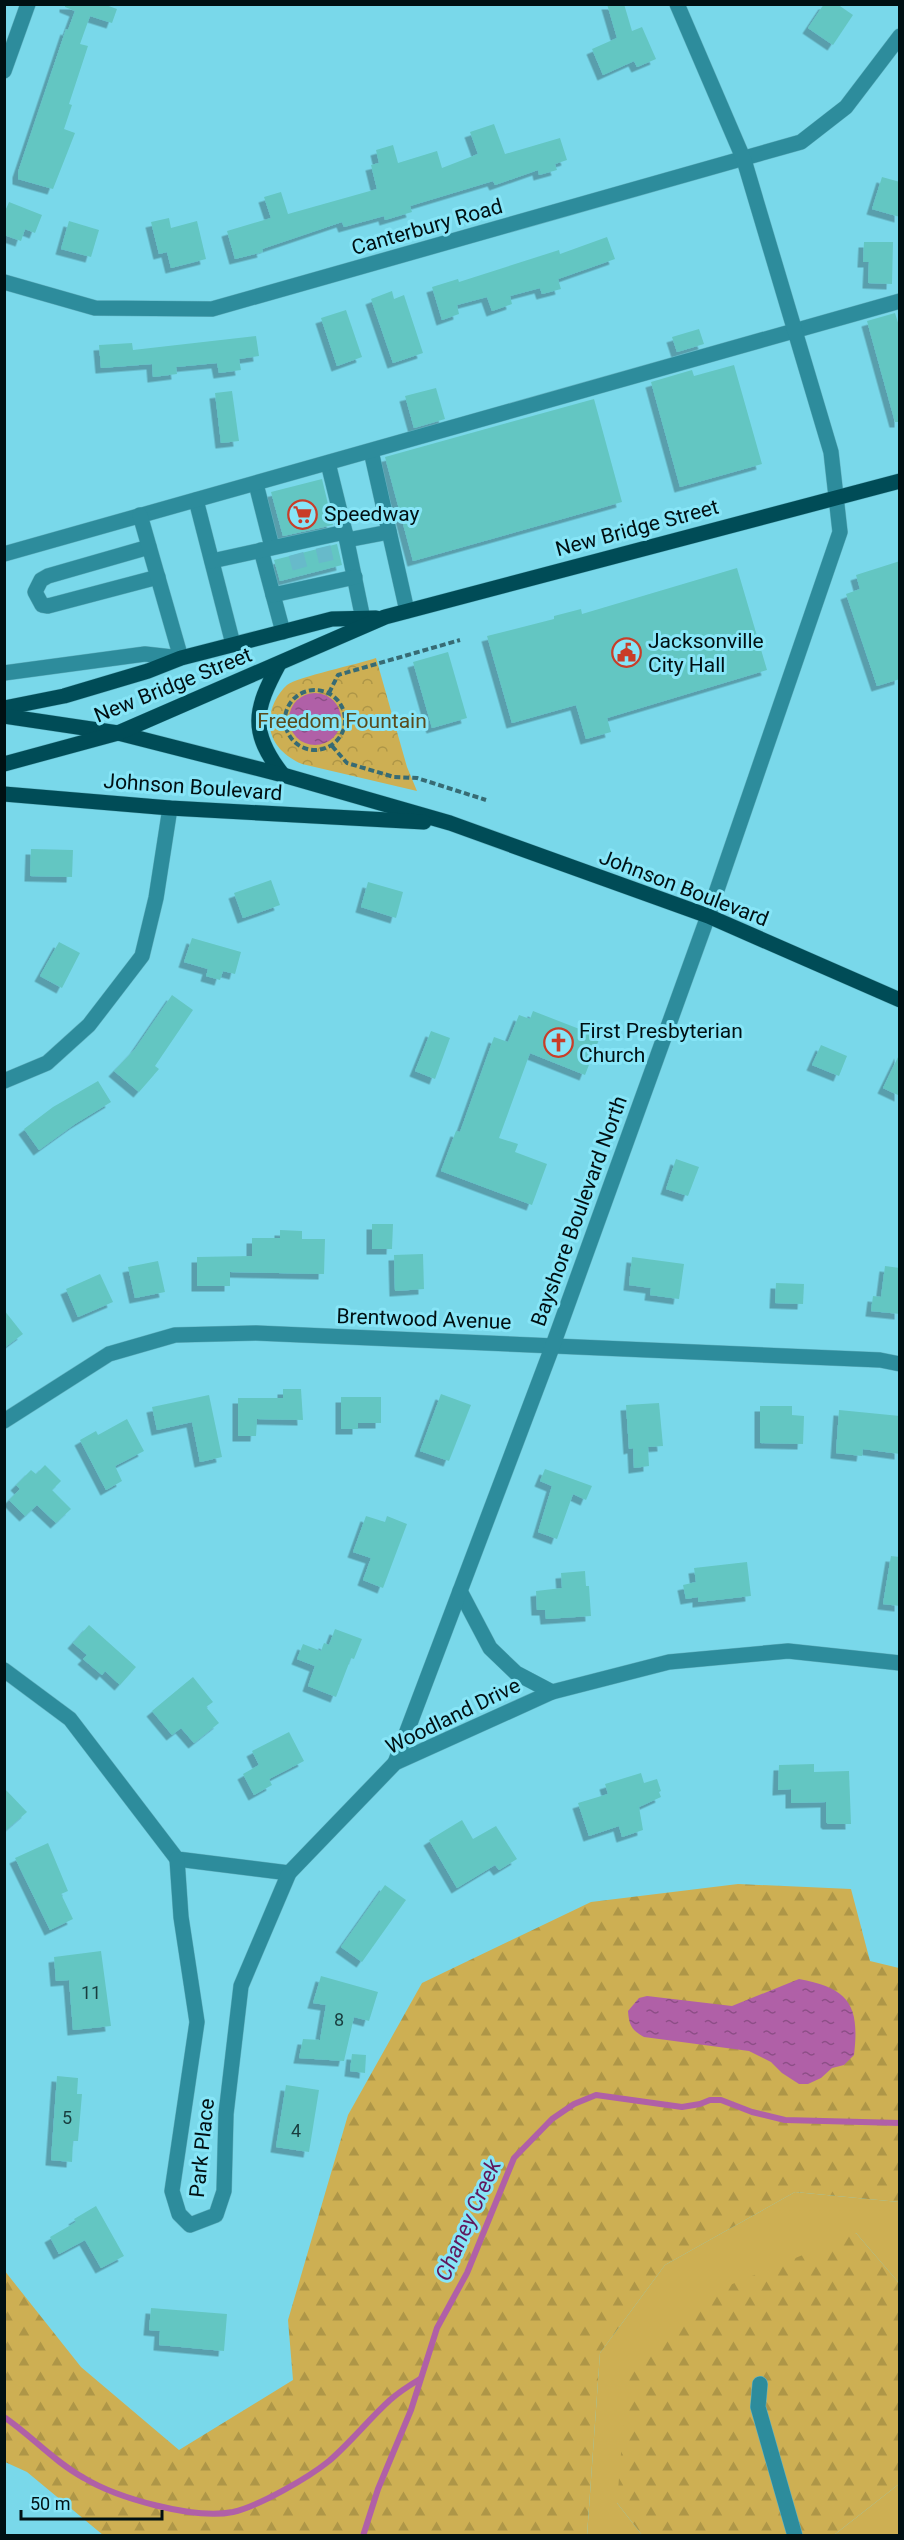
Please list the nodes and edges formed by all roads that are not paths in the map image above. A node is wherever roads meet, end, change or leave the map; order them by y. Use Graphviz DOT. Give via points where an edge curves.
graph roads {
  1 [pos="28,4"];
  2 [pos="677,4"];
  3 [pos="900,36"];
  4 [pos="4,71"];
  5 [pos="744,160"];
  6 [pos="4,282"];
  7 [pos="900,301"];
  8 [pos="794,329"];
  9 [pos="371,451"];
  10 [pos="328,463"];
  11 [pos="900,481"];
  12 [pos="256,484"];
  13 [pos="837,498"];
  14 [pos="196,500"];
  15 [pos="140,515"];
  16 [pos="389,532"];
  17 [pos="346,536"];
  18 [pos="149,547"];
  19 [pos="267,548"];
  20 [pos="4,554"];
  21 [pos="212,561"];
  22 [pos="158,577"];
  23 [pos="355,577"];
  24 [pos="273,595"];
  25 [pos="407,611"];
  26 [pos="385,617"];
  27 [pos="363,619"];
  28 [pos="283,632"];
  29 [pos="233,644"];
  30 [pos="181,658"];
  31 [pos="279,664"];
  32 [pos="4,673"];
  33 [pos="4,708"];
  34 [pos="4,716"];
  35 [pos="118,733"];
  36 [pos="4,764"];
  37 [pos="283,775"];
  38 [pos="4,794"];
  39 [pos="170,808"];
  40 [pos="450,823"];
  41 [pos="708,916"];
  42 [pos="900,1000"];
  43 [pos="4,1082"];
  44 [pos="553,1346"];
  45 [pos="900,1364"];
  46 [pos="4,1421"];
  47 [pos="460,1591"];
  48 [pos="900,1663"];
  49 [pos="4,1670"];
  50 [pos="552,1692"];
  51 [pos="395,1763"];
  52 [pos="177,1859"];
  53 [pos="290,1873"];
  54 [pos="760,2384"];
  55 [pos="795,2535"];
  1 -- 4 [label="street"];
  2 -- 5 [label="street, Bayshore Boulevard North"];
  3 -- 5 [label="street, Canterbury Road" via="846,107 801,142"];
  5 -- 6 [label="street, Canterbury Road" via="212,309 95,308"];
  5 -- 8 [label="street, Bayshore Boulevard North"];
  7 -- 8 [label="street"];
  8 -- 9 [label="street"];
  8 -- 13 [label="street, Bayshore Boulevard North" via="831,452"];
  9 -- 10 [label="street"];
  9 -- 16 [label="street"];
  10 -- 12 [label="street"];
  10 -- 17 [label="street"];
  11 -- 13 [label="main road, New Bridge Street"];
  12 -- 14 [label="street"];
  12 -- 19 [label="street"];
  13 -- 25 [label="main road, New Bridge Street"];
  13 -- 41 [label="street, Bayshore Boulevard North" via="840,532"];
  14 -- 15 [label="street"];
  14 -- 21 [label="street"];
  15 -- 18 [label="street"];
  15 -- 20 [label="street"];
  16 -- 17 [label="street"];
  16 -- 25 [label="street"];
  17 -- 19 [label="street" via="295,548"];
  17 -- 23 [label="street"];
  18 -- 22 [label="street"];
  18 -- 22 [label="street" via="48,576 34,592 42,605 48,606"];
  19 -- 21 [label="street"];
  19 -- 24 [label="street"];
  21 -- 29 [label="street"];
  22 -- 30 [label="street"];
  23 -- 24 [label="street" via="329,576"];
  23 -- 27 [label="street"];
  24 -- 28 [label="street"];
  25 -- 26 [label="main road, New Bridge Street"];
  26 -- 27 [label="main road, New Bridge Street"];
  26 -- 31 [label="main road, New Bridge Street"];
  27 -- 28 [label="main road, New Bridge Street" via="332,619"];
  28 -- 29 [label="main road, New Bridge Street"];
  29 -- 30 [label="main road, New Bridge Street"];
  30 -- 32 [label="street, New Bridge Street" via="145,654"];
  30 -- 33 [label="main road, New Bridge Street" via="64,696"];
  31 -- 35 [label="main road, New Bridge Street"];
  31 -- 37 [label="main road" via="267,687 258,719 267,754"];
  34 -- 35 [label="main road, Johnson Boulevard"];
  35 -- 36 [label="main road, New Bridge Street"];
  35 -- 37 [label="main road, Johnson Boulevard"];
  37 -- 40 [label="main road, Johnson Boulevard"];
  38 -- 39 [label="main road, Johnson Boulevard"];
  39 -- 40 [label="main road, Johnson Boulevard"];
  39 -- 43 [label="street" via="142,956 89,1025 47,1063"];
  40 -- 41 [label="main road, Johnson Boulevard"];
  41 -- 42 [label="main road, Johnson Boulevard"];
  41 -- 44 [label="street, Bayshore Boulevard North"];
  44 -- 45 [label="street, Brentwood Avenue"];
  44 -- 46 [label="street, Brentwood Avenue" via="256,1333 176,1335 109,1354"];
  44 -- 47 [label="street, Bayshore Boulevard North"];
  47 -- 50 [label="street" via="490,1648 516,1673"];
  47 -- 51 [label="street, Bayshore Boulevard North"];
  48 -- 50 [label="street, Woodland Drive" via="788,1651 669,1662"];
  49 -- 52 [label="street" via="70,1719"];
  50 -- 51 [label="street, Woodland Drive"];
  51 -- 53 [label="street, Woodland Drive"];
  52 -- 53 [label="street"];
  52 -- 53 [label="street, Park Place" via="181,1917 197,2022 172,2191 179,2214 190,2225 216,2215 224,2191 226,2114 241,1986"];
  54 -- 55 [label="street" via="758,2407"];
}
